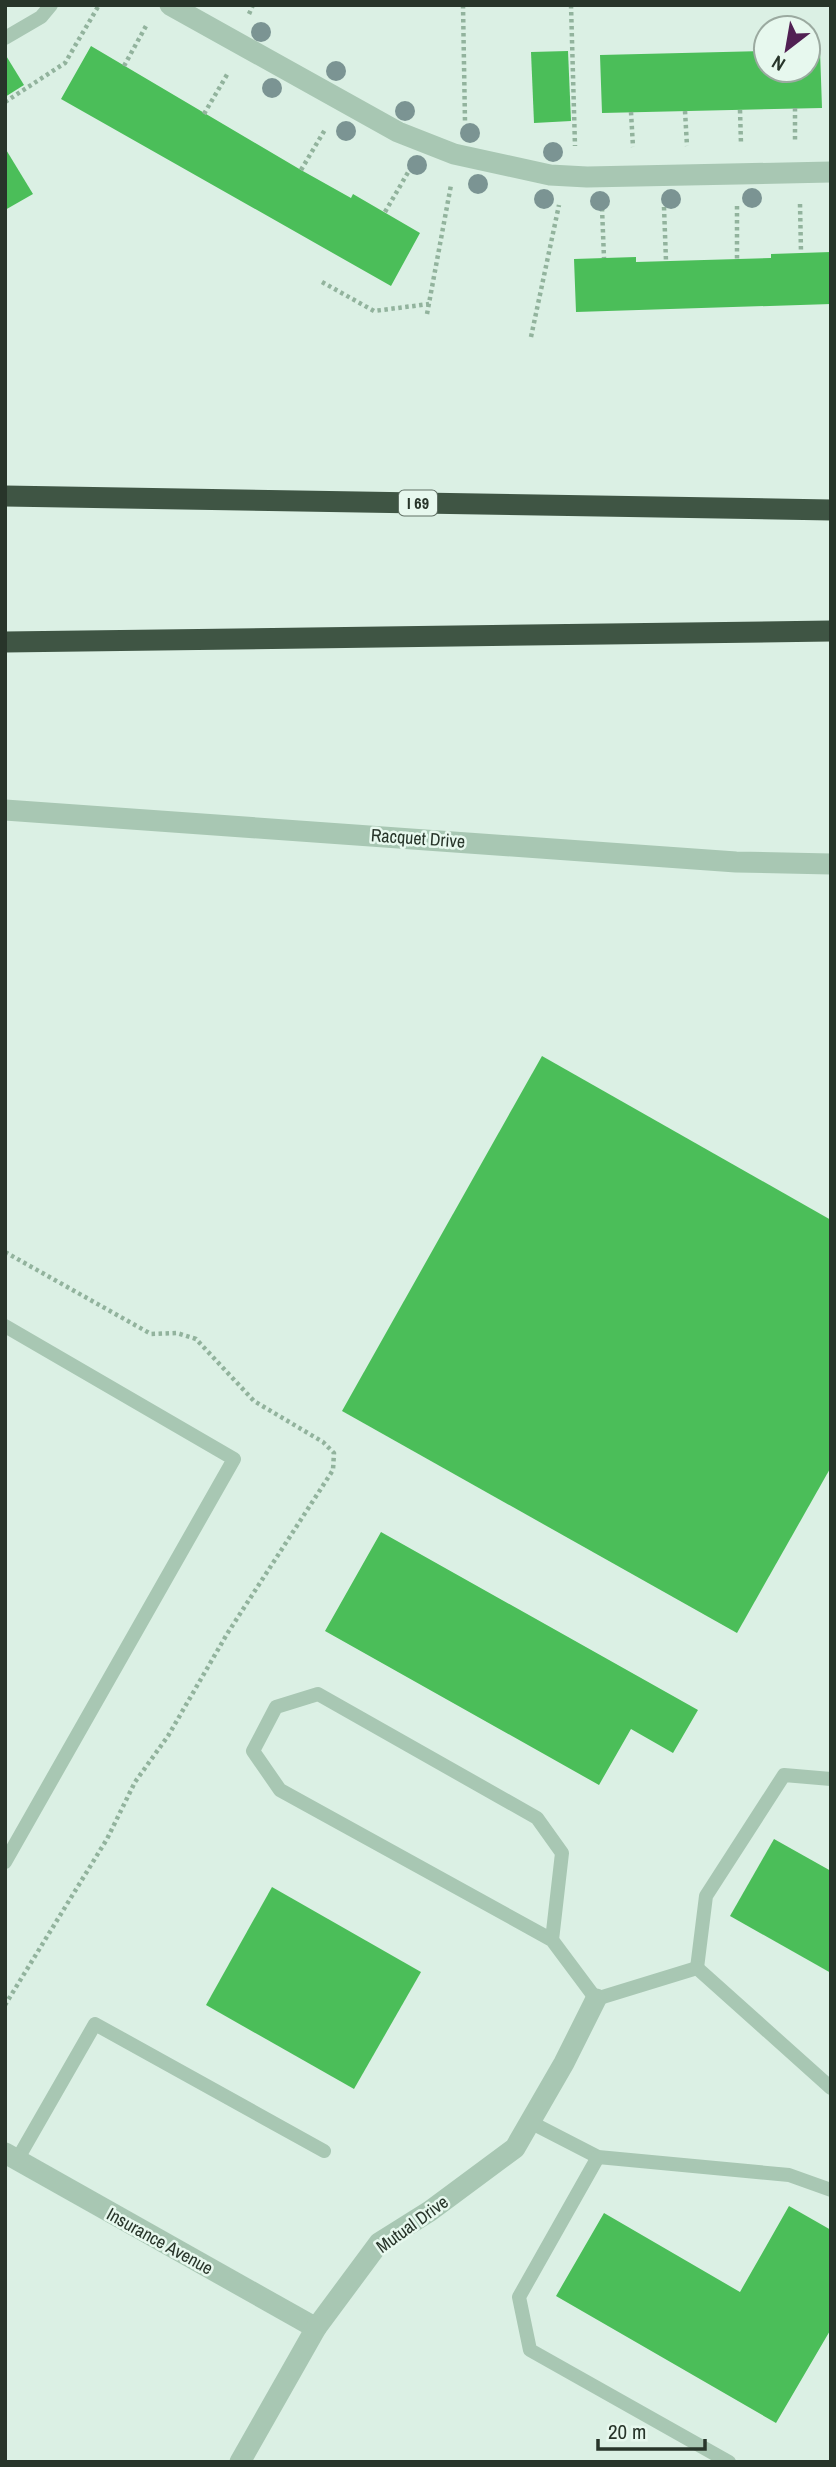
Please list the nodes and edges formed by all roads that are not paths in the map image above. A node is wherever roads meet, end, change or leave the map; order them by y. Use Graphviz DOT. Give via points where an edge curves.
graph roads {
  1 [pos="51,5"];
  2 [pos="170,5"];
  3 [pos="5,38"];
  4 [pos="831,173"];
  5 [pos="5,496"];
  6 [pos="831,510"];
  7 [pos="831,631"];
  8 [pos="5,642"];
  9 [pos="5,810"];
  10 [pos="831,863"];
  11 [pos="5,1326"];
  12 [pos="831,1779"];
  13 [pos="5,1862"];
  14 [pos="552,1940"];
  15 [pos="697,1968"];
  16 [pos="596,1999"];
  17 [pos="831,2088"];
  18 [pos="530,2122"];
  19 [pos="324,2151"];
  20 [pos="11,2156"];
  21 [pos="598,2157"];
  22 [pos="831,2190"];
  23 [pos="316,2328"];
  24 [pos="240,2462"];
  25 [pos="729,2462"];
  1 -- 3 [label="lane" via="41,17"];
  2 -- 4 [label="street" via="398,132 454,154 550,175 587,177"];
  5 -- 6 [label="highway, I 69"];
  7 -- 8 [label="highway"];
  9 -- 10 [label="street, Racquet Drive" via="736,862"];
  11 -- 13 [label="lane" via="234,1459"];
  12 -- 15 [label="lane" via="784,1775 706,1896"];
  14 -- 14 [label="lane" via="280,1790 253,1751 276,1707 318,1694 537,1818 562,1853"];
  14 -- 16 [label="lane"];
  15 -- 16 [label="lane"];
  15 -- 17 [label="lane"];
  16 -- 18 [label="street, Mutual Drive"];
  18 -- 21 [label="lane"];
  18 -- 23 [label="street, Mutual Drive" via="515,2148 379,2243"];
  19 -- 20 [label="lane" via="95,2024"];
  20 -- 23 [label="street, Insurance Avenue"];
  21 -- 22 [label="lane" via="789,2175"];
  21 -- 25 [label="lane" via="519,2297 530,2350"];
  23 -- 24 [label="street, Mutual Drive"];
}
